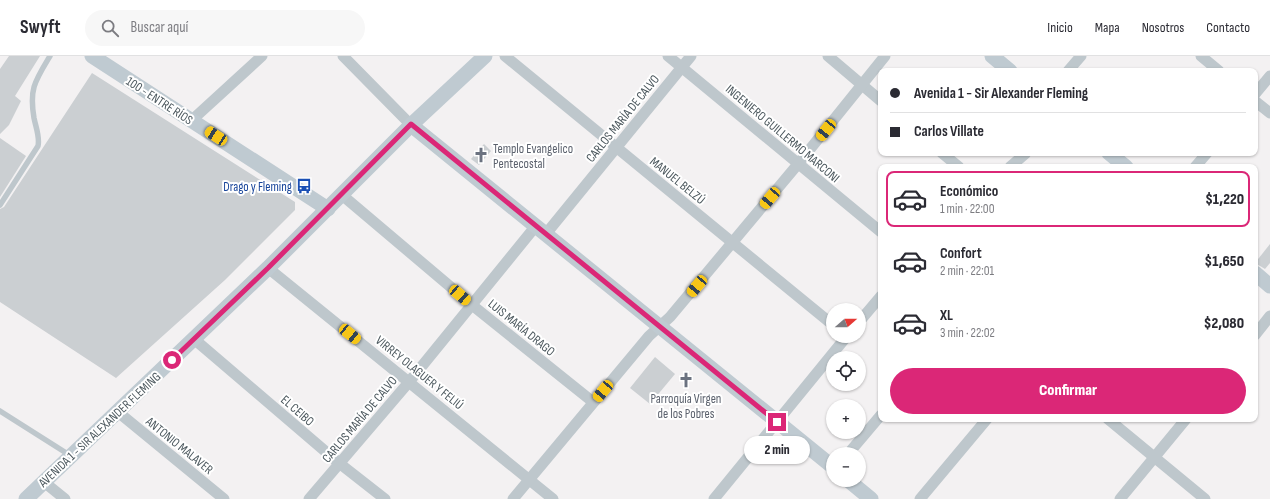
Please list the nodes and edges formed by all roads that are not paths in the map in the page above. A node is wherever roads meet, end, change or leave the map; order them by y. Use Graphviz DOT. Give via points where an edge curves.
graph roads {
  1 [pos="50,56"];
  2 [pos="92,56"];
  3 [pos="262,56"];
  4 [pos="343,56"];
  5 [pos="484,56"];
  6 [pos="505,56"];
  7 [pos="668,56"];
  8 [pos="691,56"];
  9 [pos="828,56"];
  10 [pos="885,56"];
  11 [pos="992,56"];
  12 [pos="1081,56"];
  13 [pos="1201,56"];
  14 [pos="682,67"];
  15 [pos="1006,68"];
  16 [pos="1071,68"];
  17 [pos="1215,68"];
  18 [pos="1270,76"];
  19 [pos="862,85"];
  20 [pos="1258,90"];
  21 [pos="878,98"];
  22 [pos="1258,103"];
  23 [pos="1270,113"];
  24 [pos="192,120"];
  25 [pos="411,124"];
  26 [pos="616,147"];
  27 [pos="946,156"];
  28 [pos="1023,156"];
  29 [pos="1113,156"];
  30 [pos="1204,156"];
  31 [pos="798,164"];
  32 [pos="955,164"];
  33 [pos="1013,164"];
  34 [pos="1122,164"];
  35 [pos="1198,164"];
  36 [pos="342,195"];
  37 [pos="0,205"];
  38 [pos="328,209"];
  39 [pos="878,230"];
  40 [pos="540,231"];
  41 [pos="733,243"];
  42 [pos="268,268"];
  43 [pos="1258,276"];
  44 [pos="1270,286"];
  45 [pos="878,300"];
  46 [pos="472,305"];
  47 [pos="866,314"];
  48 [pos="1270,316"];
  49 [pos="826,319"];
  50 [pos="658,327"];
  51 [pos="1258,330"];
  52 [pos="194,339"];
  53 [pos="840,343"];
  54 [pos="409,382"];
  55 [pos="593,402"];
  56 [pos="0,411"];
  57 [pos="118,412"];
  58 [pos="878,419"];
  59 [pos="777,422"];
  60 [pos="984,422"];
  61 [pos="1112,422"];
  62 [pos="1183,422"];
  63 [pos="854,447"];
  64 [pos="71,456"];
  65 [pos="1154,457"];
  66 [pos="826,461"];
  67 [pos="339,463"];
  68 [pos="530,479"];
  69 [pos="44,482"];
  70 [pos="856,487"];
  71 [pos="26,499"];
  72 [pos="65,499"];
  73 [pos="224,499"];
  74 [pos="309,499"];
  75 [pos="385,499"];
  76 [pos="514,499"];
  77 [pos="553,499"];
  78 [pos="714,499"];
  79 [pos="871,499"];
  80 [pos="920,499"];
  81 [pos="1120,499"];
  82 [pos="1205,499"];
  1 -- 37 [label="lane" via="34,84 32,95 38,146"];
  2 -- 24 [label="main road, 100 - ENTRE RÍOS"];
  3 -- 24 [label="street"];
  4 -- 25 [label="street"];
  5 -- 25 [label="main road, AVENIDA 1 - SIR ALEXANDER FLEMING"];
  6 -- 26 [label="street, MANUEL BELZÚ"];
  7 -- 14 [label="street, INGENIERO GUILLERMO MARCONI"];
  8 -- 14 [label="street, CARLOS MARÍA DE CALVO"];
  9 -- 19 [label="street"];
  10 -- 19 [label="street"];
  11 -- 15 [label="main road"];
  12 -- 16 [label="street"];
  13 -- 17 [label="street"];
  14 -- 26 [label="street, CARLOS MARÍA DE CALVO"];
  14 -- 31 [label="street, INGENIERO GUILLERMO MARCONI"];
  18 -- 20 [label="street"];
  19 -- 21 [label="street"];
  19 -- 31 [label="street"];
  22 -- 23 [label="street"];
  24 -- 38 [label="main road, 100 - ENTRE RÍOS"];
  25 -- 36 [label="main road, AVENIDA 1 - SIR ALEXANDER FLEMING"];
  25 -- 40 [label="main road"];
  26 -- 40 [label="street, CARLOS MARÍA DE CALVO"];
  26 -- 41 [label="street, MANUEL BELZÚ"];
  27 -- 32 [label="street"];
  28 -- 33 [label="street"];
  29 -- 34 [label="main road"];
  30 -- 35 [label="street"];
  31 -- 39 [label="street, INGENIERO GUILLERMO MARCONI"];
  31 -- 41 [label="street"];
  36 -- 38 [label="main road, AVENIDA 1 - SIR ALEXANDER FLEMING"];
  36 -- 46 [label="street, LUIS MARÍA DRAGO"];
  38 -- 42 [label="main road, AVENIDA 1 - SIR ALEXANDER FLEMING"];
  40 -- 46 [label="street, CARLOS MARÍA DE CALVO"];
  40 -- 50 [label="main road"];
  41 -- 49 [label="street, MANUEL BELZÚ"];
  41 -- 50 [label="street" via="670,317"];
  42 -- 52 [label="main road, AVENIDA 1 - SIR ALEXANDER FLEMING"];
  42 -- 54 [label="street, VIRREY OLAGUER Y FELIÚ"];
  43 -- 44 [label="main road"];
  45 -- 47 [label="street"];
  46 -- 54 [label="street, CARLOS MARÍA DE CALVO"];
  46 -- 55 [label="street, LUIS MARÍA DRAGO"];
  48 -- 51 [label="street"];
  50 -- 55 [label="street"];
  50 -- 59 [label="main road"];
  52 -- 57 [label="main road, AVENIDA 1 - SIR ALEXANDER FLEMING"];
  52 -- 67 [label="street, EL CEIBO"];
  53 -- 59 [label="street"];
  54 -- 67 [label="street, CARLOS MARÍA DE CALVO"];
  54 -- 68 [label="street, VIRREY OLAGUER Y FELIÚ"];
  55 -- 68 [label="street"];
  56 -- 64 [label="lane"];
  57 -- 64 [label="main road, AVENIDA 1 - SIR ALEXANDER FLEMING"];
  57 -- 73 [label="street, ANTONIO MALAVER"];
  58 -- 63 [label="street"];
  59 -- 66 [label="main road"];
  59 -- 78 [label="street"];
  60 -- 80 [label="street"];
  61 -- 65 [label="street"];
  62 -- 65 [label="street"];
  64 -- 69 [label="main road, AVENIDA 1 - SIR ALEXANDER FLEMING"];
  65 -- 81 [label="street"];
  65 -- 82 [label="street"];
  67 -- 74 [label="street, CARLOS MARÍA DE CALVO"];
  67 -- 75 [label="street, EL CEIBO"];
  68 -- 76 [label="street"];
  68 -- 77 [label="street, VIRREY OLAGUER Y FELIÚ"];
  69 -- 71 [label="main road, AVENIDA 1 - SIR ALEXANDER FLEMING"];
  69 -- 72 [label="street"];
  70 -- 79 [label="main road"];
}
